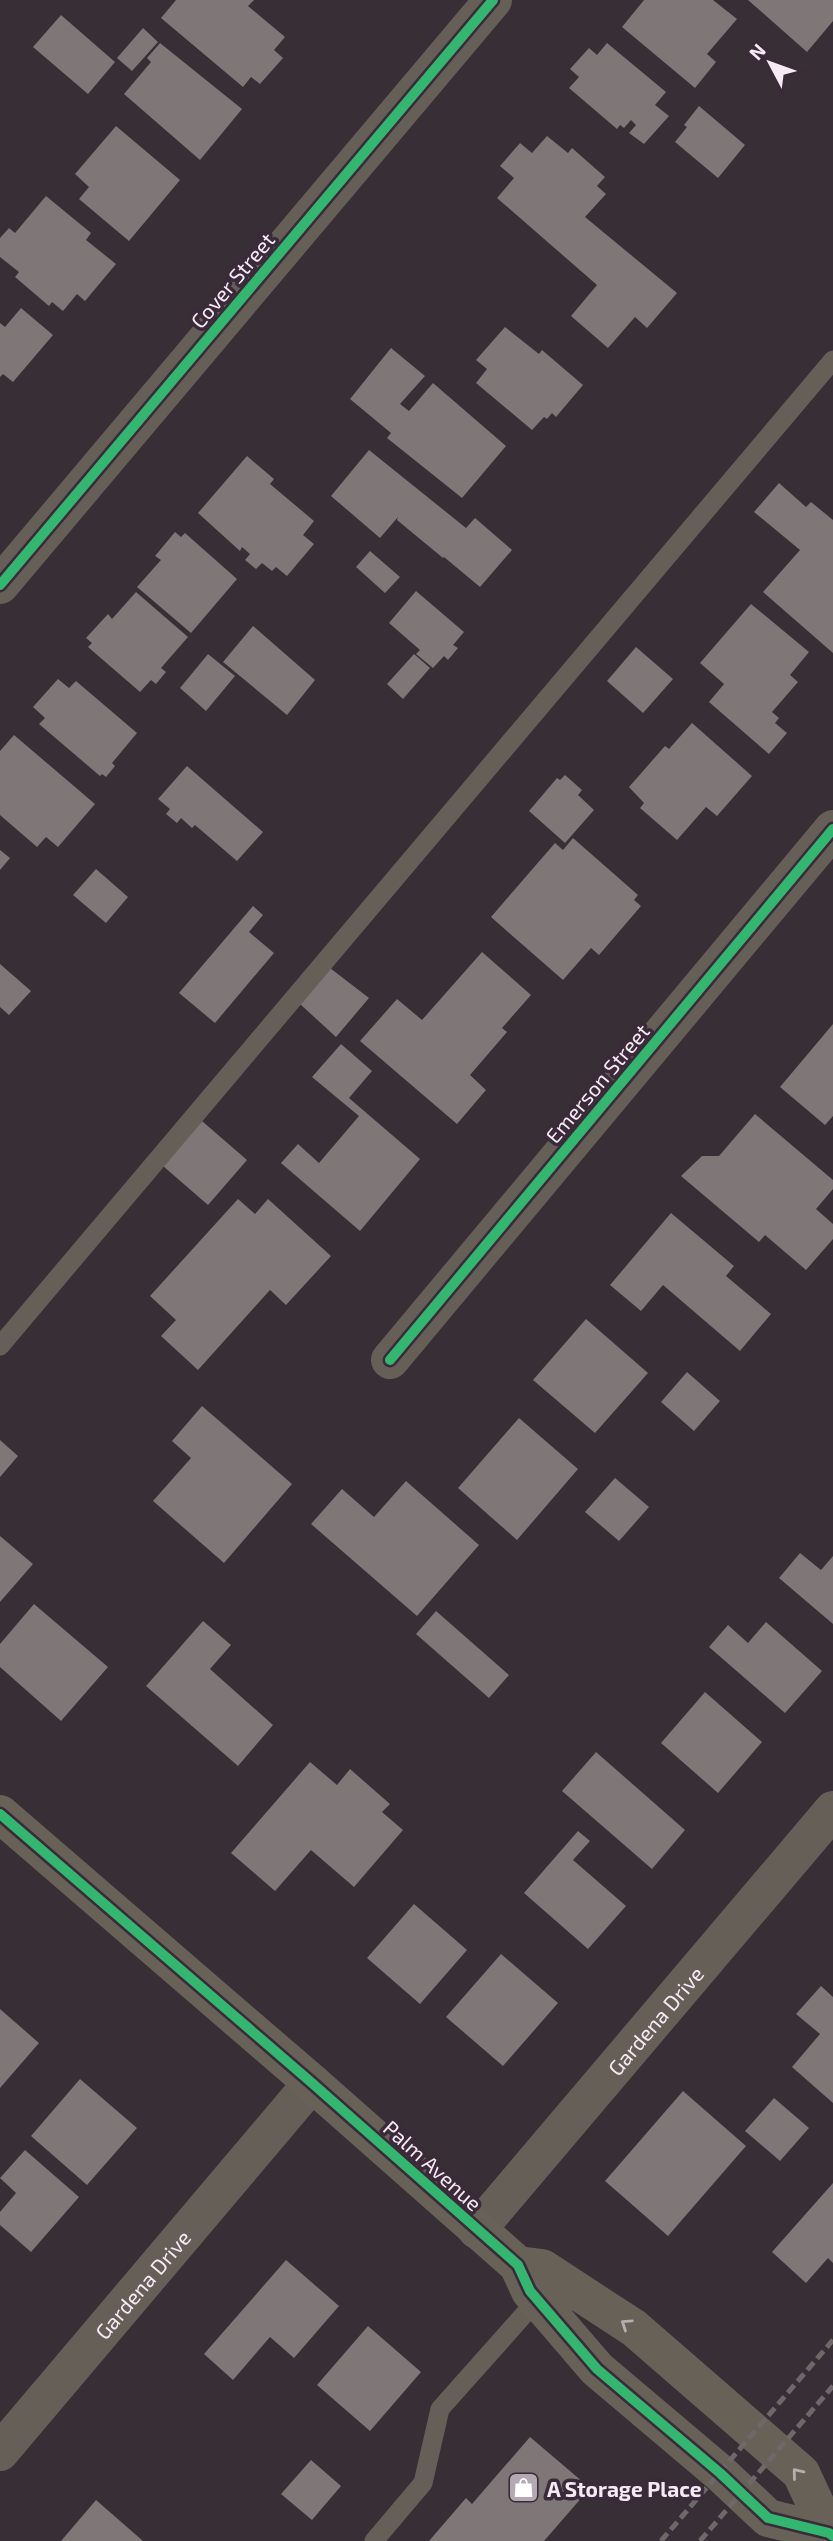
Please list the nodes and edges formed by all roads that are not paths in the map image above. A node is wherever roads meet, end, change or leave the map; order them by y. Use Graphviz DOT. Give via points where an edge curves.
graph roads {
  1 [pos="493,0"];
  2 [pos="833,360"];
  3 [pos="0,585"];
  4 [pos="833,830"];
  5 [pos="0,1346"];
  6 [pos="390,1360"];
  7 [pos="833,1810"];
  8 [pos="0,1814"];
  9 [pos="312,2083"];
  10 [pos="478,2230"];
  11 [pos="519,2264"];
  12 [pos="537,2300"];
  13 [pos="0,2452"];
  14 [pos="829,2534"];
  15 [pos="374,2541"];
  1 -- 3 [label="street, Cover Street"];
  2 -- 5 [label="lane"];
  4 -- 6 [label="street, Emerson Street"];
  7 -- 10 [label="street, Gardena Drive"];
  8 -- 9 [label="street, Palm Avenue"];
  9 -- 10 [label="street, Palm Avenue"];
  9 -- 13 [label="street, Gardena Drive"];
  10 -- 11 [label="street, Palm Avenue"];
  11 -- 12 [label="street, Palm Avenue"];
  14 -- 11 [label="street, Palm Avenue, one-way" via="801,2473 622,2321 542,2268"];
  12 -- 14 [label="street, Palm Avenue" via="597,2369 768,2518"];
  12 -- 15 [label="lane" via="440,2409 423,2483"];
}
